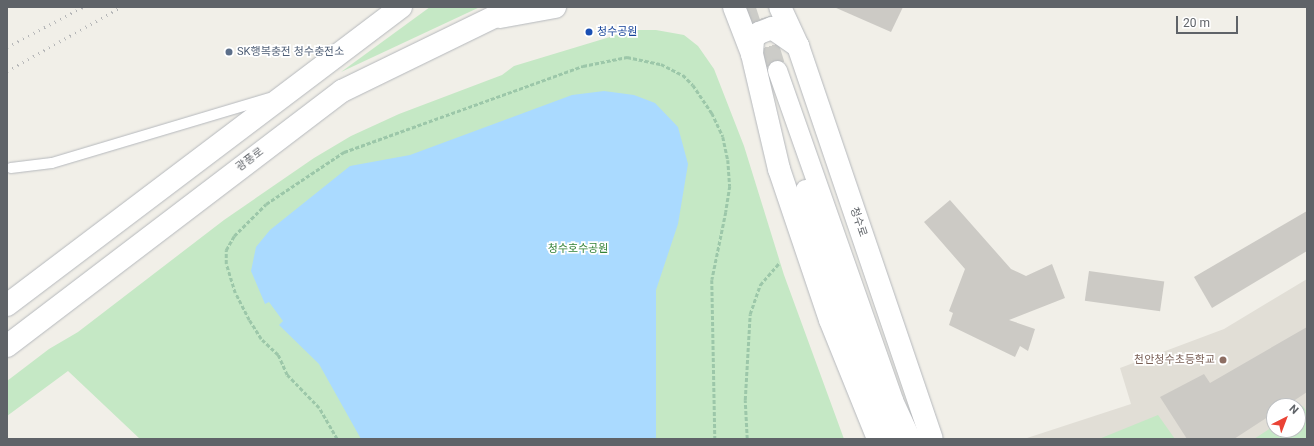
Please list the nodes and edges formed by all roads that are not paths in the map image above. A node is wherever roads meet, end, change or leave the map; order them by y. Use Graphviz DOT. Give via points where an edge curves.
graph roads {
  1 [pos="401,7"];
  2 [pos="514,7"];
  3 [pos="555,7"];
  4 [pos="720,7"];
  5 [pos="734,7"];
  6 [pos="780,7"];
  7 [pos="493,18"];
  8 [pos="798,46"];
  9 [pos="752,54"];
  10 [pos="287,93"];
  11 [pos="10,168"];
  12 [pos="7,305"];
  13 [pos="7,346"];
  14 [pos="878,439"];
  15 [pos="895,439"];
  16 [pos="911,439"];
  17 [pos="932,439"];
  1 -- 10 [label="street"];
  2 -- 7 [label="street, 광풍로"];
  3 -- 7 [label="street"];
  4 -- 9 [label="street"];
  5 -- 9 [label="street"];
  6 -- 8 [label="street, 청수로"];
  7 -- 13 [label="street, 광풍로" via="342,90"];
  8 -- 9 [label="street" via="772,28 759,32 753,38"];
  8 -- 17 [label="street, 청수로"];
  9 -- 14 [label="street" via="779,169 830,320"];
  10 -- 11 [label="lane" via="59,161"];
  10 -- 12 [label="street"];
  15 -- 16 [label="street" via="880,407 841,300 772,71 893,400"];
}
